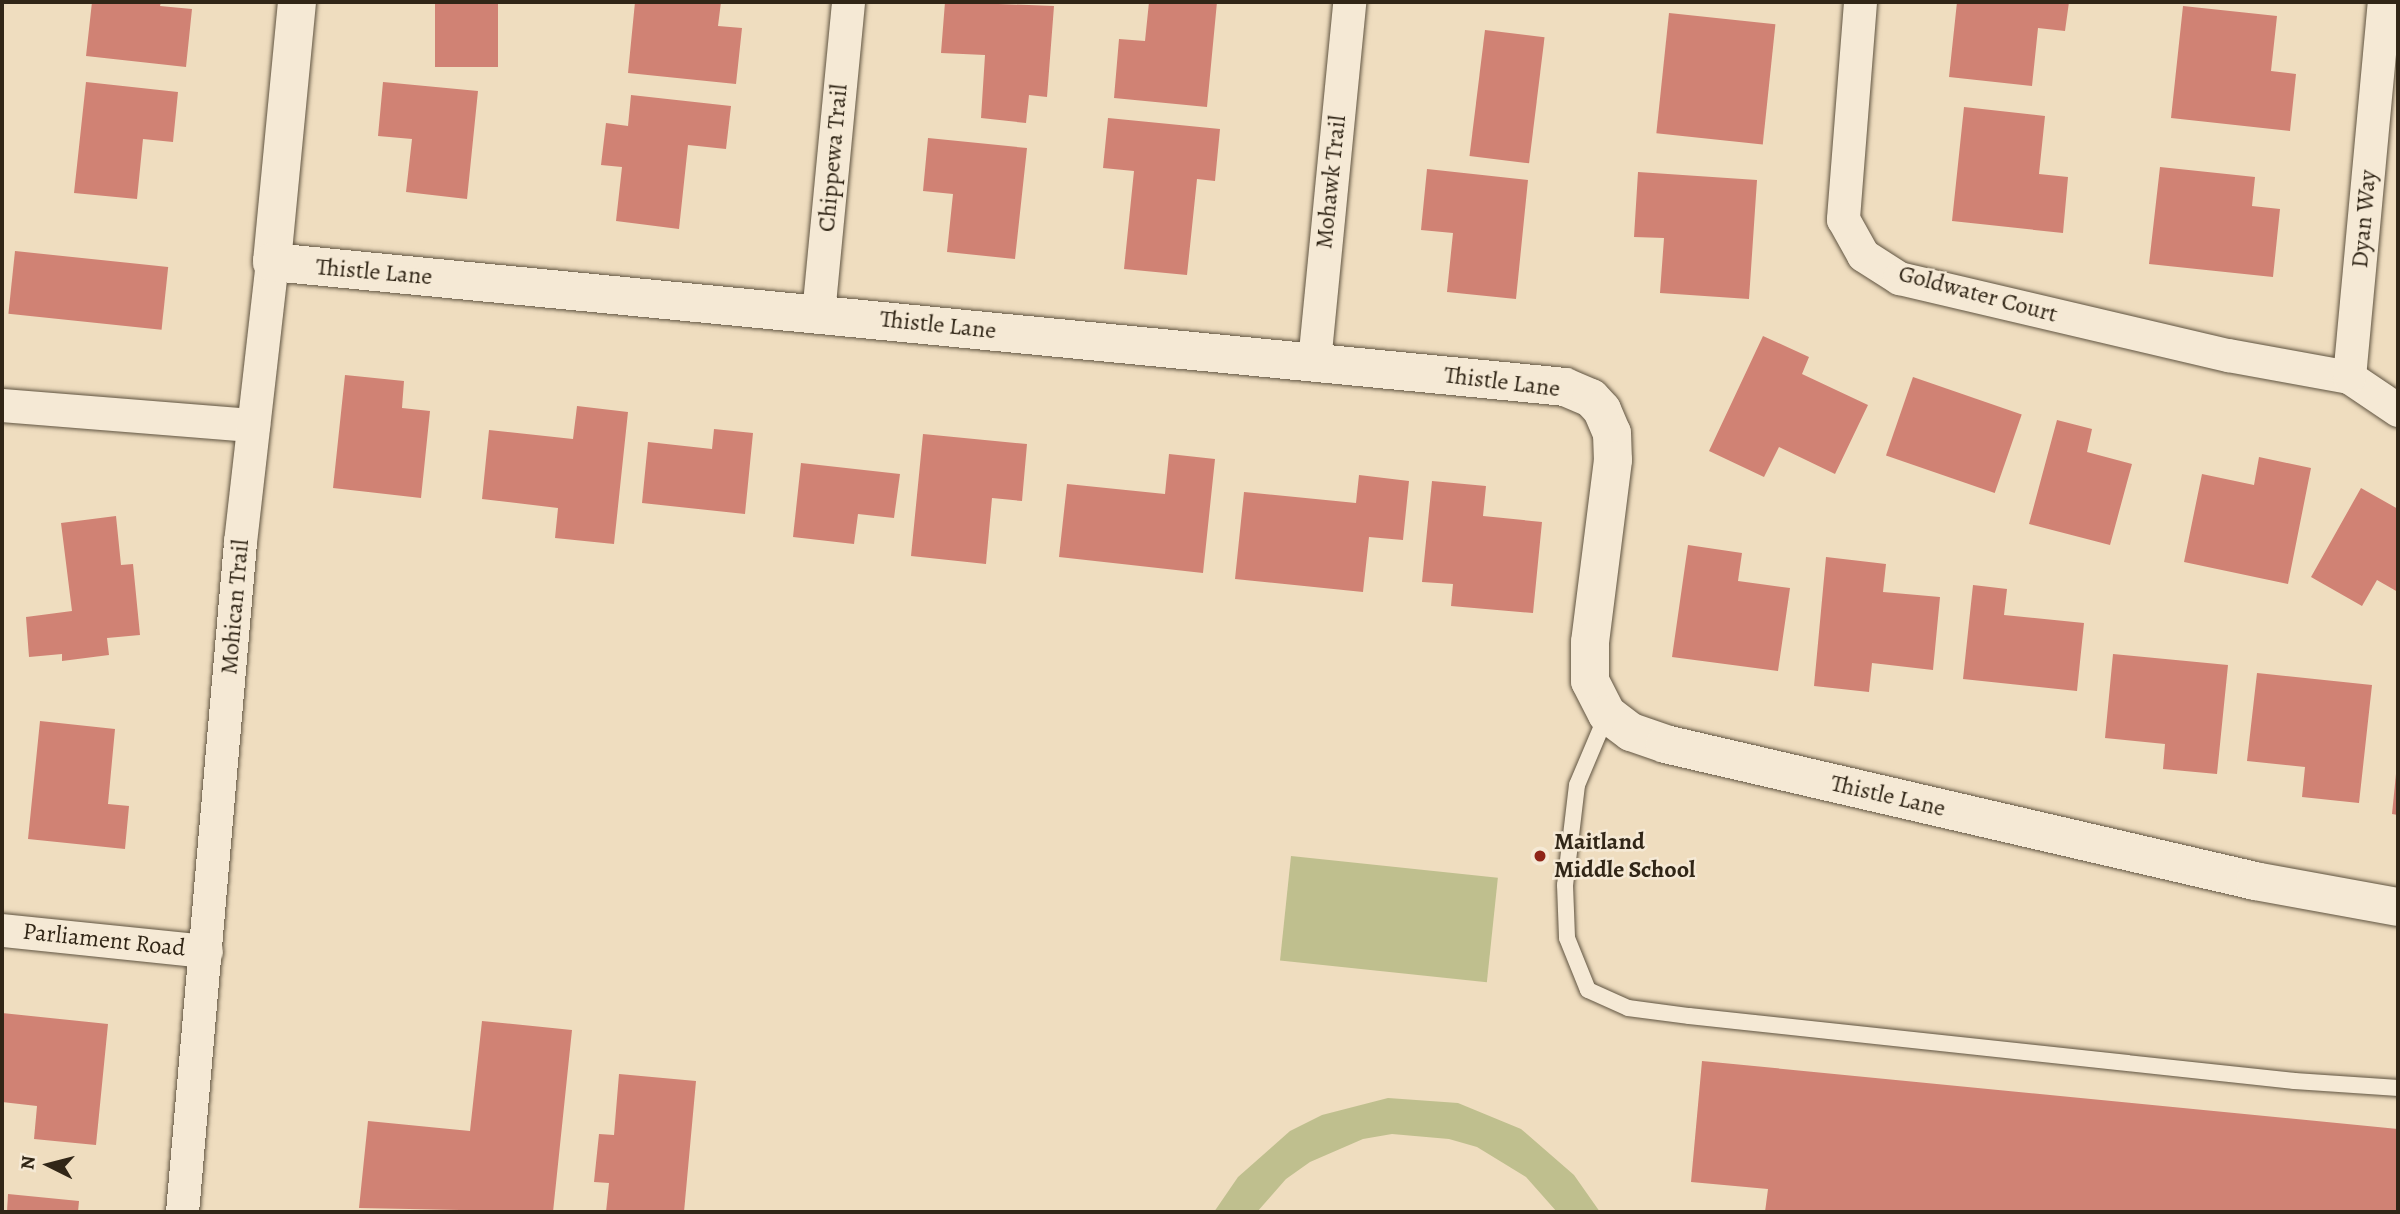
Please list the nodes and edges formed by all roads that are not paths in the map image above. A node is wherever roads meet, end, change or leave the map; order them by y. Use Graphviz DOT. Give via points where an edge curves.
graph roads {
  1 [pos="297,2"];
  2 [pos="848,2"];
  3 [pos="1349,2"];
  4 [pos="1860,2"];
  5 [pos="2384,2"];
  6 [pos="272,262"];
  7 [pos="818,314"];
  8 [pos="1314,362"];
  9 [pos="2349,377"];
  10 [pos="2,405"];
  11 [pos="2398,410"];
  12 [pos="253,425"];
  13 [pos="1607,714"];
  14 [pos="2398,907"];
  15 [pos="2,930"];
  16 [pos="206,951"];
  17 [pos="2398,1088"];
  18 [pos="182,1212"];
  1 -- 6 [label="street, Mohican Trail"];
  2 -- 7 [label="street, Chippewa Trail"];
  3 -- 8 [label="street, Mohawk Trail"];
  4 -- 9 [label="street, Goldwater Court" via="1843,219 1863,255 1899,278 2228,355"];
  5 -- 9 [label="street, Dyan Way"];
  6 -- 7 [label="street, Thistle Lane"];
  6 -- 12 [label="street, Mohican Trail"];
  7 -- 8 [label="street, Thistle Lane"];
  8 -- 13 [label="street, Thistle Lane" via="1565,387 1591,398 1602,410 1612,433 1613,460 1590,642 1590,681"];
  9 -- 11 [label="street"];
  10 -- 12 [label="street"];
  12 -- 16 [label="street, Mohican Trail"];
  13 -- 14 [label="street, Thistle Lane" via="1631,732 1665,744 2255,881"];
  13 -- 17 [label="lane" via="1577,785 1565,885 1567,938 1588,989 1628,1007 1689,1016 2281,1080"];
  15 -- 16 [label="street, Parliament Road"];
  16 -- 18 [label="street, Mohican Trail"];
}
